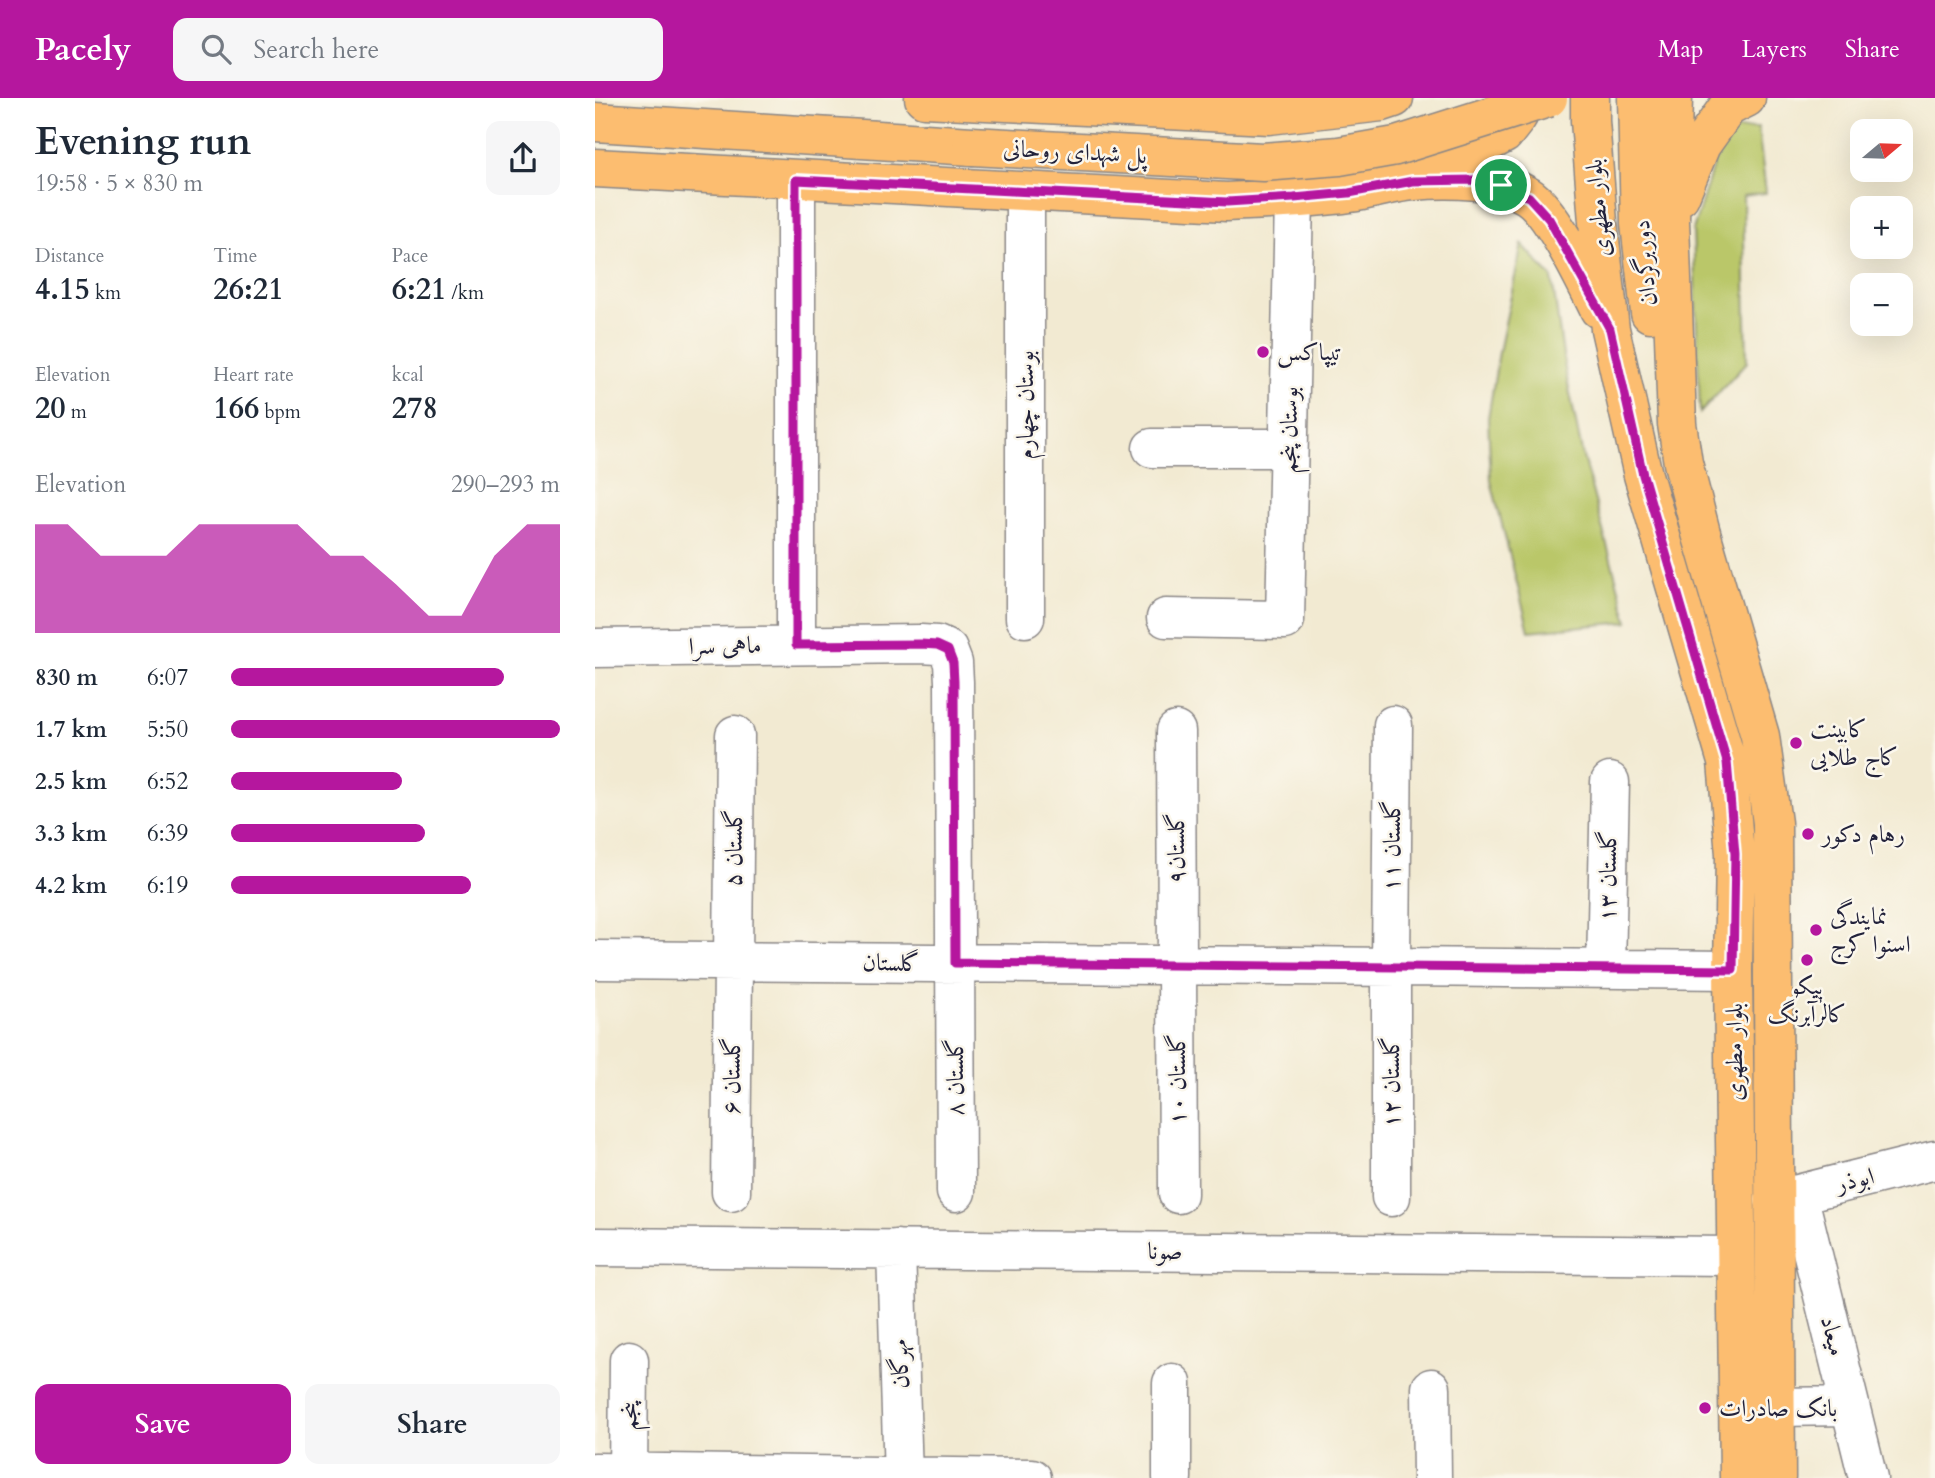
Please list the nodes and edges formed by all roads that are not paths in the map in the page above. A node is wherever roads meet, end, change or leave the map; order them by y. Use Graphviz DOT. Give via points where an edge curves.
graph roads {
  1 [pos="924,98"];
  2 [pos="1394,98"];
  3 [pos="1520,98"];
  4 [pos="1548,98"];
  5 [pos="1590,98"];
  6 [pos="1637,98"];
  7 [pos="1673,98"];
  8 [pos="1746,98"];
  9 [pos="595,122"];
  10 [pos="595,168"];
  11 [pos="796,180"];
  12 [pos="1413,181"];
  13 [pos="1025,192"];
  14 [pos="1294,198"];
  15 [pos="1670,221"];
  16 [pos="1610,329"];
  17 [pos="1677,424"];
  18 [pos="1152,448"];
  19 [pos="1288,448"];
  20 [pos="1025,618"];
  21 [pos="1166,618"];
  22 [pos="796,645"];
  23 [pos="595,648"];
  24 [pos="954,682"];
  25 [pos="1393,725"];
  26 [pos="1176,731"];
  27 [pos="735,735"];
  28 [pos="1610,782"];
  29 [pos="595,960"];
  30 [pos="733,961"];
  31 [pos="955,963"];
  32 [pos="1177,965"];
  33 [pos="1391,967"];
  34 [pos="1605,969"];
  35 [pos="1733,970"];
  36 [pos="1935,1160"];
  37 [pos="731,1192"];
  38 [pos="956,1192"];
  39 [pos="1178,1194"];
  40 [pos="1391,1197"];
  41 [pos="1786,1197"];
  42 [pos="595,1247"];
  43 [pos="896,1249"];
  44 [pos="1735,1256"];
  45 [pos="629,1360"];
  46 [pos="1172,1383"];
  47 [pos="1431,1388"];
  48 [pos="1850,1406"];
  49 [pos="1775,1407"];
  50 [pos="617,1474"];
  51 [pos="903,1477"];
  52 [pos="1032,1478"];
  53 [pos="1172,1478"];
  54 [pos="1432,1478"];
  55 [pos="1739,1478"];
  56 [pos="1776,1478"];
  57 [pos="1868,1478"];
  1 -- 2 [label="main road, پل شهدای روحانی" via="1269,115"];
  3 -- 12 [label="main road" via="1518,116 1504,134"];
  4 -- 9 [label="main road, پل شهدای روحانی, bridge" via="1396,146 1263,162"];
  5 -- 16 [label="main road, بلوار مطهری"];
  6 -- 17 [label="main road, دوربرگردان" via="1640,224 1654,349"];
  7 -- 15 [label="main road, بلوار مطهری"];
  8 -- 15 [label="main road" via="1728,107 1700,145"];
  10 -- 11 [label="main road"];
  11 -- 13 [label="main road"];
  11 -- 22 [label="street"];
  12 -- 14 [label="main road"];
  12 -- 16 [label="main road" via="1474,180 1529,197 1549,219"];
  13 -- 14 [label="main road" via="1227,202"];
  13 -- 20 [label="street, بوستان چهارم"];
  14 -- 19 [label="street, بوستان پنجم"];
  15 -- 17 [label="main road, بلوار مطهری"];
  16 -- 35 [label="main road, بلوار مطهری" via="1643,475 1727,762 1735,854"];
  17 -- 41 [label="main road, بلوار مطهری" via="1689,486 1760,736 1772,823"];
  18 -- 19 [label="street"];
  19 -- 21 [label="street, بوستان پنجم" via="1285,620"];
  22 -- 23 [label="street, ماهی سرا"];
  22 -- 24 [label="street, ماهی سرا" via="937,645 948,650"];
  24 -- 31 [label="street, گلستان ۸"];
  25 -- 33 [label="street, گلستان ۱۱"];
  26 -- 32 [label="street, گلستان۹"];
  27 -- 30 [label="street, گلستان ۵"];
  28 -- 34 [label="street, گلستان ۱۳"];
  29 -- 30 [label="street, گلستان"];
  30 -- 31 [label="street, گلستان"];
  30 -- 37 [label="street, گلستان ۶"];
  31 -- 32 [label="street, گلستان"];
  31 -- 38 [label="street, گلستان ۸"];
  32 -- 33 [label="street, گلستان"];
  32 -- 39 [label="street, گلستان ۱۰"];
  33 -- 34 [label="street, گلستان"];
  33 -- 40 [label="street, گلستان ۱۲"];
  34 -- 35 [label="street, گلستان"];
  35 -- 44 [label="main road, بلوار مطهری"];
  36 -- 41 [label="street, ابوذر"];
  41 -- 48 [label="street, میعاد"];
  41 -- 49 [label="main road, بلوار مطهری"];
  42 -- 43 [label="street, صونا"];
  43 -- 44 [label="street, صونا"];
  43 -- 51 [label="street, مهرگان"];
  44 -- 55 [label="main road, بلوار مطهری"];
  45 -- 50 [label="street, پنجم"];
  46 -- 53 [label="street"];
  47 -- 54 [label="street"];
  48 -- 49 [label="street"];
  48 -- 57 [label="street, میعاد"];
  49 -- 56 [label="main road, بلوار مطهری"];
  50 -- 51 [label="street"];
  51 -- 52 [label="street"];
}
